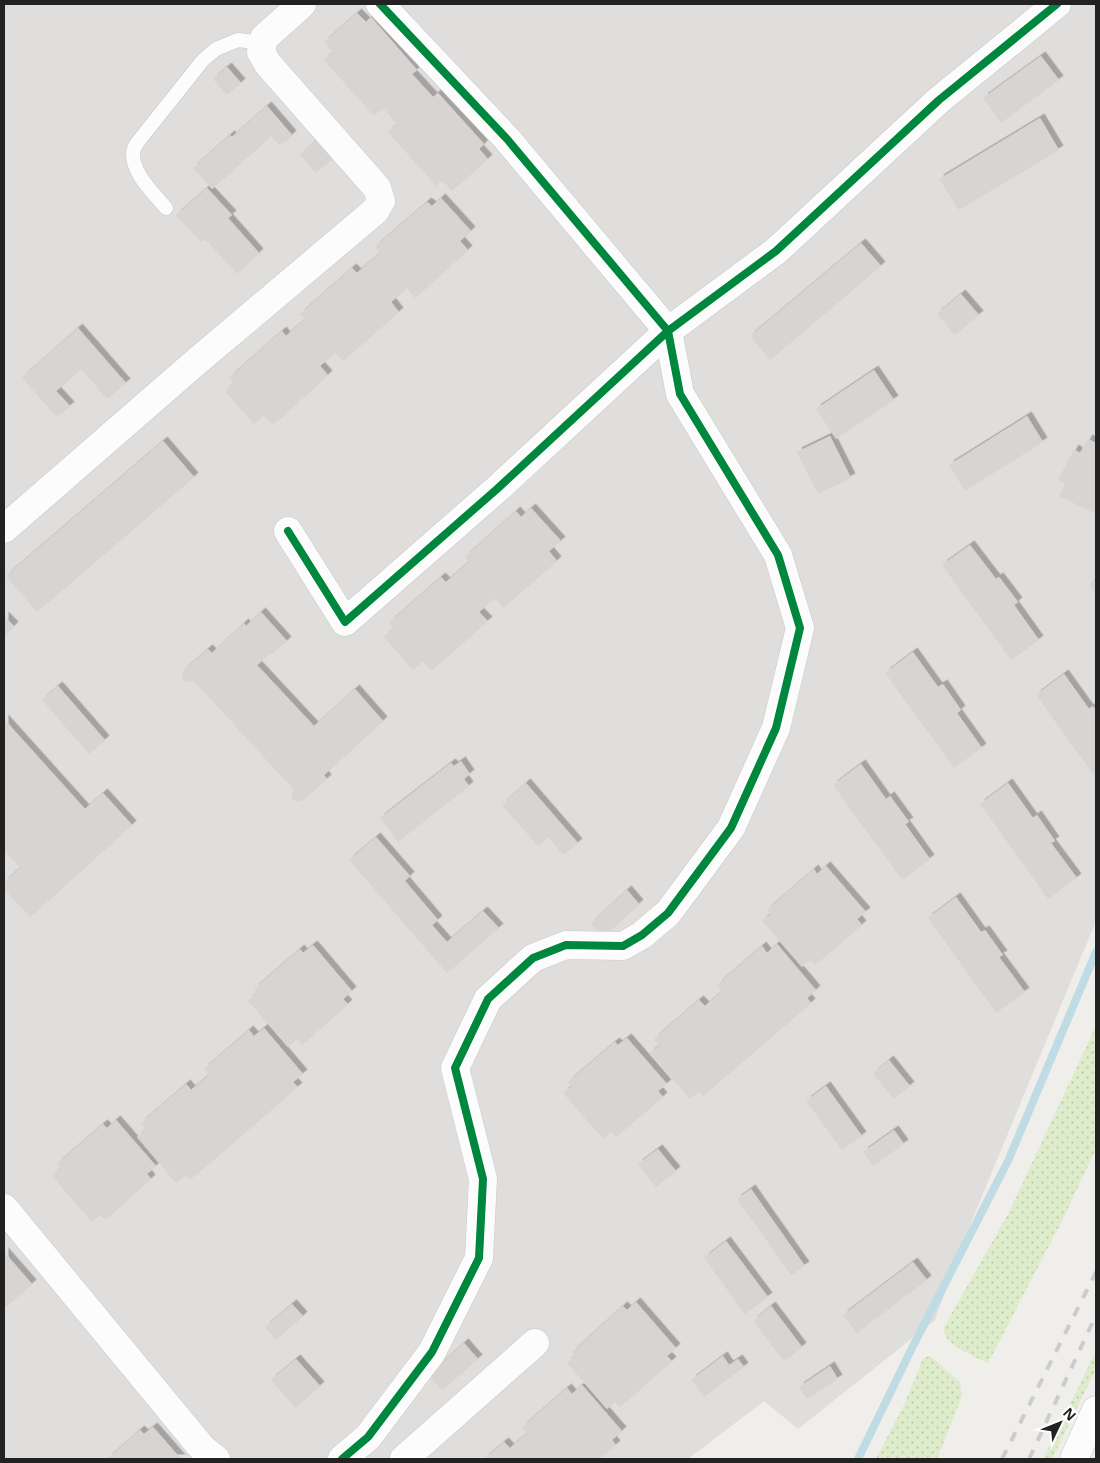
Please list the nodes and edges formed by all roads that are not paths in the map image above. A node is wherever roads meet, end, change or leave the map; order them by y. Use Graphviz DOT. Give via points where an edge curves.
graph roads {
  1 [pos="302,4"];
  2 [pos="380,4"];
  3 [pos="1058,4"];
  4 [pos="263,43"];
  5 [pos="166,208"];
  6 [pos="668,331"];
  7 [pos="4,529"];
  8 [pos="288,531"];
  9 [pos="4,1208"];
  10 [pos="535,1343"];
  11 [pos="1096,1410"];
  12 [pos="216,1459"];
  13 [pos="342,1459"];
  14 [pos="404,1459"];
  15 [pos="1074,1459"];
  1 -- 4 [label="street" via="264,38"];
  2 -- 6 [label="street" via="507,139"];
  3 -- 6 [label="street" via="939,100 776,251"];
  4 -- 5 [label="lane" via="238,40 216,49 203,60 137,143 133,153 135,165"];
  4 -- 7 [label="street" via="261,52 268,64 377,188 381,201 375,211"];
  6 -- 8 [label="street" via="497,489 345,622"];
  6 -- 13 [label="street" via="680,394 778,555 800,628 776,728 732,828 668,913 623,946 566,945 533,958 488,999 455,1068 483,1179 479,1258 432,1352 368,1437"];
  9 -- 12 [label="street" via="202,1448"];
  10 -- 14 [label="street"];
  11 -- 15 [label="street"];
}
